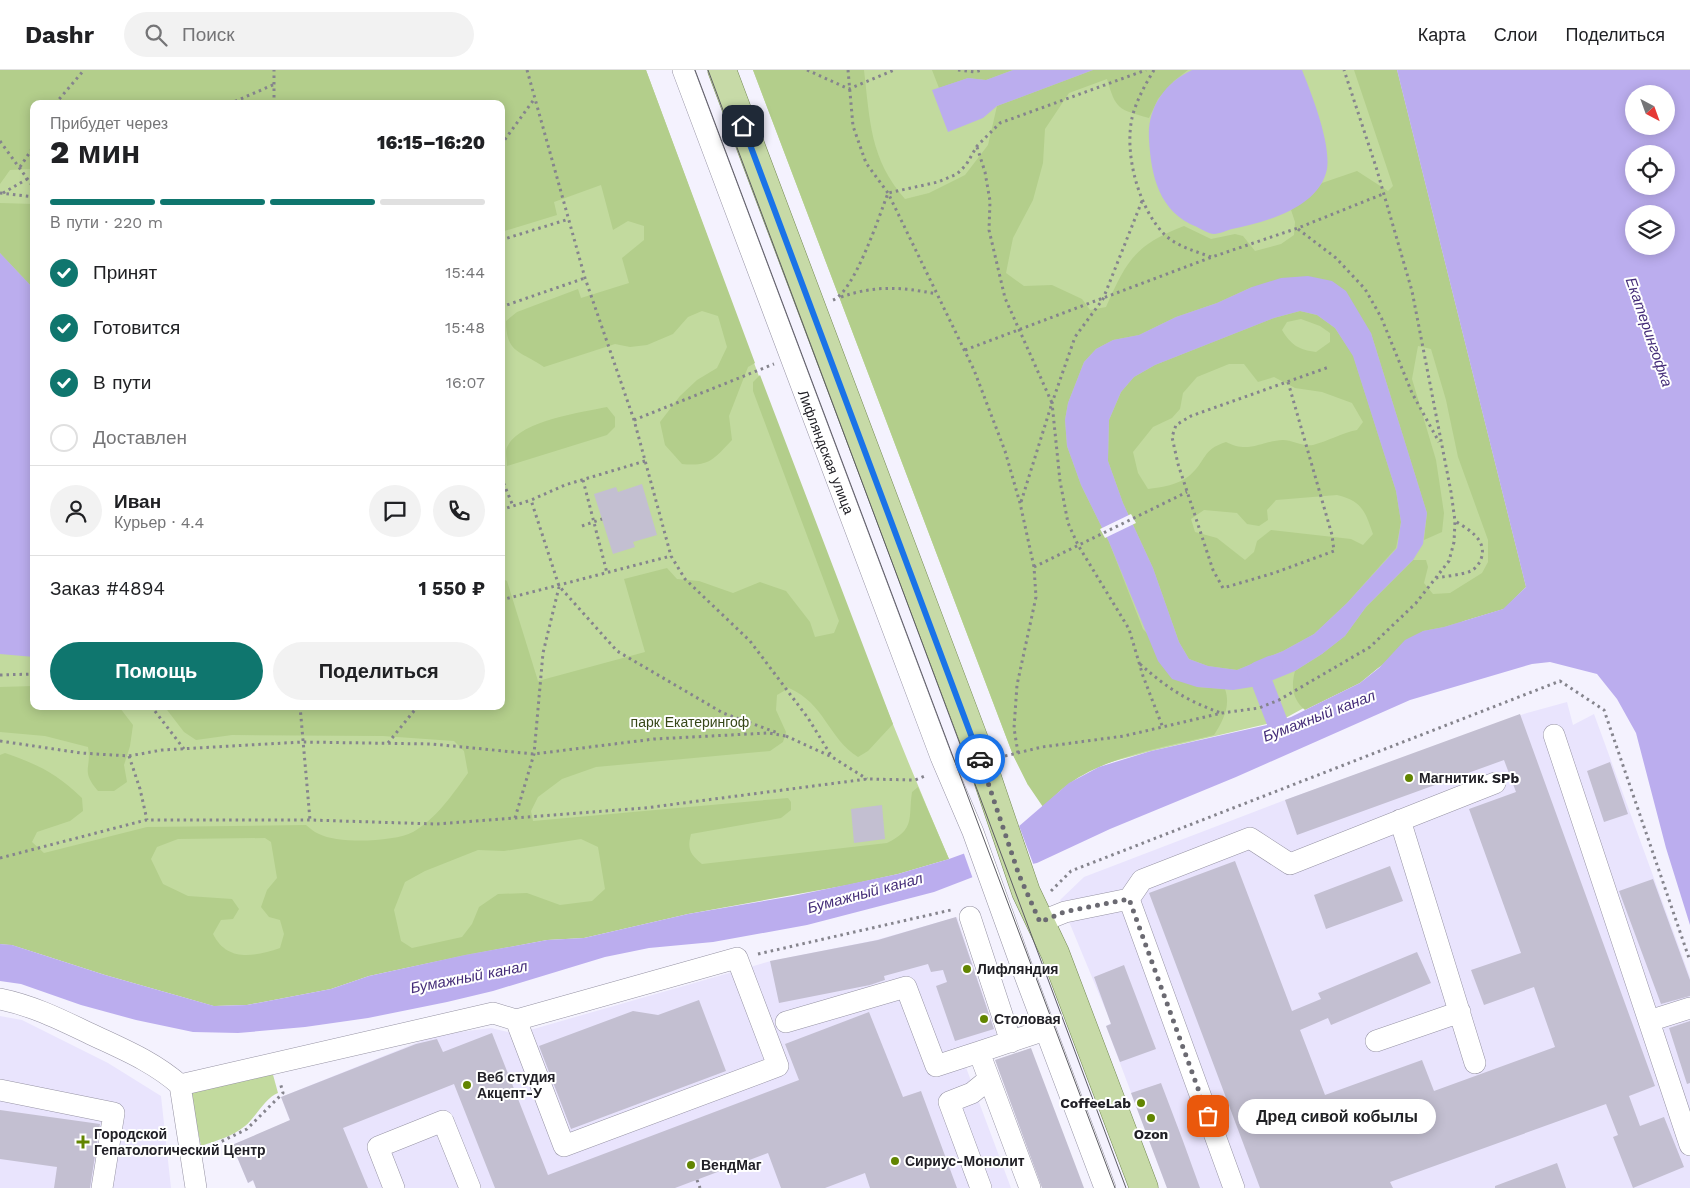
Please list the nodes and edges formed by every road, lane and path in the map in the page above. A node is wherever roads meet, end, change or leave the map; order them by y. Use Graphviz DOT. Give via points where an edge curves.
graph roads {
  1 [pos="84,70"];
  2 [pos="274,70"];
  3 [pos="527,70"];
  4 [pos="683,70"];
  5 [pos="722,70"];
  6 [pos="807,70"];
  7 [pos="848,70"];
  8 [pos="894,70"];
  9 [pos="958,70"];
  10 [pos="982,70"];
  11 [pos="1146,70"];
  12 [pos="1154,70"];
  13 [pos="1344,70"];
  14 [pos="275,84"];
  15 [pos="849,89"];
  16 [pos="536,98"];
  17 [pos="58,100"];
  18 [pos="237,100"];
  19 [pos="274,100"];
  20 [pos="0,141"];
  21 [pos="505,141"];
  22 [pos="977,146"];
  23 [pos="30,152"];
  24 [pos="20,167"];
  25 [pos="28,179"];
  26 [pos="30,182"];
  27 [pos="2,193"];
  28 [pos="888,193"];
  29 [pos="1383,194"];
  30 [pos="30,196"];
  31 [pos="1142,201"];
  32 [pos="569,219"];
  33 [pos="1298,228"];
  34 [pos="505,239"];
  35 [pos="1212,257"];
  36 [pos="586,278"];
  37 [pos="938,294"];
  38 [pos="840,298"];
  39 [pos="1102,299"];
  40 [pos="828,302"];
  41 [pos="505,306"];
  42 [pos="1019,329"];
  43 [pos="965,350"];
  44 [pos="774,364"];
  45 [pos="1329,367"];
  46 [pos="1288,382"];
  47 [pos="1052,403"];
  48 [pos="634,420"];
  49 [pos="1441,445"];
  50 [pos="645,461"];
  51 [pos="583,480"];
  52 [pos="505,488"];
  53 [pos="1187,492"];
  54 [pos="531,500"];
  55 [pos="1020,503"];
  56 [pos="512,506"];
  57 [pos="505,509"];
  58 [pos="602,519"];
  59 [pos="1455,521"];
  60 [pos="594,522"];
  61 [pos="582,526"];
  62 [pos="1078,545"];
  63 [pos="671,556"];
  64 [pos="1034,567"];
  65 [pos="607,574"];
  66 [pos="1436,578"];
  67 [pos="559,586"];
  68 [pos="505,600"];
  69 [pos="1139,663"];
  70 [pos="30,674"];
  71 [pos="0,675"];
  72 [pos="154,710"];
  73 [pos="300,710"];
  74 [pos="415,710"];
  75 [pos="1222,713"];
  76 [pos="1163,728"];
  77 [pos="786,736"];
  78 [pos="1554,736"];
  79 [pos="0,741"];
  80 [pos="302,742"];
  81 [pos="388,744"];
  82 [pos="185,749"];
  83 [pos="1018,753"];
  84 [pos="534,754"];
  85 [pos="129,756"];
  86 [pos="832,757"];
  87 [pos="996,758"];
  88 [pos="930,774"];
  89 [pos="867,779"];
  90 [pos="1495,783"];
  91 [pos="515,818"];
  92 [pos="147,820"];
  93 [pos="310,820"];
  94 [pos="1400,820"];
  95 [pos="0,858"];
  96 [pos="1038,892"];
  97 [pos="1129,899"];
  98 [pos="948,911"];
  99 [pos="970,917"];
  100 [pos="1040,922"];
  101 [pos="737,958"];
  102 [pos="1690,962"];
  103 [pos="0,999"];
  104 [pos="1690,1008"];
  105 [pos="1460,1012"];
  106 [pos="516,1020"];
  107 [pos="1649,1021"];
  108 [pos="786,1022"];
  109 [pos="1045,1030"];
  110 [pos="1376,1041"];
  111 [pos="1011,1042"];
  112 [pos="979,1052"];
  113 [pos="1475,1063"];
  114 [pos="989,1079"];
  115 [pos="180,1085"];
  116 [pos="0,1090"];
  117 [pos="278,1096"];
  118 [pos="1690,1145"];
  119 [pos="205,1149"];
  120 [pos="697,1180"];
  121 [pos="199,1186"];
  122 [pos="102,1188"];
  123 [pos="394,1188"];
  124 [pos="470,1188"];
  125 [pos="700,1188"];
  126 [pos="981,1188"];
  127 [pos="1030,1188"];
  128 [pos="1105,1188"];
  129 [pos="1144,1188"];
  130 [pos="1234,1188"];
  1 -- 17 [label="path"];
  2 -- 14 [label="path"];
  3 -- 16 [label="path"];
  4 -- 109 [label="street, Лифляндская улица"];
  5 -- 96 [label="main road" via="975,742 1000,822"];
  6 -- 15 [label="path"];
  7 -- 15 [label="path"];
  8 -- 15 [label="path"];
  9 -- 10 [label="path"];
  11 -- 22 [label="path" via="1000,123"];
  12 -- 31 [label="path" via="1141,91 1132,120 1131,154"];
  13 -- 29 [label="path"];
  14 -- 18 [label="path"];
  14 -- 19 [label="path"];
  15 -- 28 [label="path" via="854,126 866,163"];
  16 -- 21 [label="path"];
  16 -- 32 [label="path"];
  20 -- 24 [label="path"];
  22 -- 28 [label="path" via="957,174 938,182"];
  22 -- 42 [label="path" via="990,201 989,230 994,260 1005,298"];
  23 -- 24 [label="path"];
  24 -- 25 [label="path"];
  25 -- 26 [label="path"];
  25 -- 27 [label="path"];
  27 -- 30 [label="path"];
  28 -- 37 [label="path"];
  28 -- 38 [label="path" via="852,281"];
  29 -- 33 [label="path"];
  29 -- 49 [label="path" via="1412,291"];
  31 -- 35 [label="path" via="1166,236 1182,247"];
  31 -- 39 [label="path"];
  32 -- 34 [label="path"];
  32 -- 36 [label="path"];
  33 -- 35 [label="path"];
  33 -- 49 [label="path" via="1336,258 1364,289 1387,332 1412,393"];
  35 -- 39 [label="path"];
  36 -- 41 [label="path"];
  36 -- 48 [label="path"];
  37 -- 38 [label="path" via="879,287"];
  37 -- 43 [label="path"];
  38 -- 40 [label="path"];
  39 -- 42 [label="path"];
  39 -- 47 [label="path" via="1075,337"];
  42 -- 43 [label="path"];
  42 -- 47 [label="path"];
  43 -- 55 [label="path" via="1005,451"];
  44 -- 48 [label="path"];
  45 -- 46 [label="path"];
  46 -- 53 [label="path" via="1190,416 1176,425 1172,437"];
  46 -- 53 [label="path" via="1334,551 1223,588 1213,570"];
  47 -- 55 [label="path"];
  47 -- 62 [label="path" via="1060,481 1068,522"];
  48 -- 50 [label="path"];
  49 -- 59 [label="path"];
  50 -- 51 [label="path"];
  50 -- 63 [label="path"];
  51 -- 54 [label="path"];
  51 -- 60 [label="path"];
  52 -- 56 [label="path"];
  53 -- 62 [label="path"];
  54 -- 56 [label="path"];
  54 -- 67 [label="path"];
  55 -- 64 [label="path"];
  56 -- 57 [label="path"];
  58 -- 60 [label="path"];
  59 -- 66 [label="path" via="1450,561"];
  59 -- 66 [label="path" via="1478,538 1484,551 1481,561 1473,570"];
  60 -- 61 [label="path"];
  60 -- 65 [label="path"];
  62 -- 64 [label="path"];
  62 -- 69 [label="path" via="1129,629"];
  63 -- 65 [label="path"];
  63 -- 86 [label="path" via="685,579 750,641 808,718"];
  64 -- 83 [label="path" via="1036,597 1016,702 1014,728"];
  65 -- 67 [label="path"];
  66 -- 75 [label="path" via="1416,603 1370,647 1279,700 1259,708"];
  67 -- 68 [label="path"];
  67 -- 77 [label="path" via="617,651 723,713"];
  67 -- 84 [label="path" via="543,653"];
  69 -- 75 [label="path" via="1172,691 1194,704"];
  69 -- 76 [label="path"];
  70 -- 71 [label="path"];
  72 -- 82 [label="path"];
  73 -- 80 [label="path"];
  74 -- 81 [label="path"];
  75 -- 76 [label="path"];
  76 -- 83 [label="path"];
  77 -- 84 [label="path" via="768,733 654,738"];
  77 -- 86 [label="path"];
  78 -- 107 [label="street"];
  79 -- 85 [label="path" via="81,753"];
  80 -- 81 [label="path"];
  80 -- 82 [label="path"];
  80 -- 93 [label="path"];
  81 -- 84 [label="path" via="432,744"];
  82 -- 85 [label="path"];
  83 -- 87 [label="path"];
  84 -- 91 [label="path"];
  85 -- 92 [label="path"];
  86 -- 89 [label="path"];
  88 -- 89 [label="path" via="915,780"];
  89 -- 91 [label="path" via="645,808"];
  90 -- 94 [label="street"];
  91 -- 93 [label="path" via="436,824"];
  92 -- 93 [label="path"];
  92 -- 95 [label="path"];
  94 -- 97 [label="street" via="1290,864 1250,838 1142,880"];
  94 -- 105 [label="street"];
  96 -- 100 [label="main road"];
  96 -- 102 [label="path" via="1071,871 1560,681 1604,710"];
  97 -- 100 [label="street" via="1064,912"];
  97 -- 130 [label="street"];
  98 -- 101 [label="path"];
  99 -- 111 [label="street"];
  100 -- 129 [label="main road" via="1055,953"];
  101 -- 106 [label="street"];
  101 -- 106 [label="street" via="778,1066 564,1146"];
  103 -- 115 [label="street" via="49,1014 150,1062"];
  104 -- 107 [label="street"];
  105 -- 110 [label="street"];
  105 -- 113 [label="street"];
  106 -- 115 [label="street" via="493,1013"];
  107 -- 118 [label="street"];
  108 -- 112 [label="street" via="906,987 936,1066"];
  109 -- 111 [label="street"];
  109 -- 128 [label="street"];
  111 -- 112 [label="street"];
  112 -- 114 [label="street"];
  114 -- 126 [label="street" via="972,1093 949,1102"];
  114 -- 127 [label="street"];
  115 -- 121 [label="street"];
  116 -- 122 [label="street" via="114,1114"];
  117 -- 119 [label="path" via="247,1129"];
  120 -- 125 [label="path"];
  123 -- 124 [label="street" via="378,1146 444,1121"];
}
